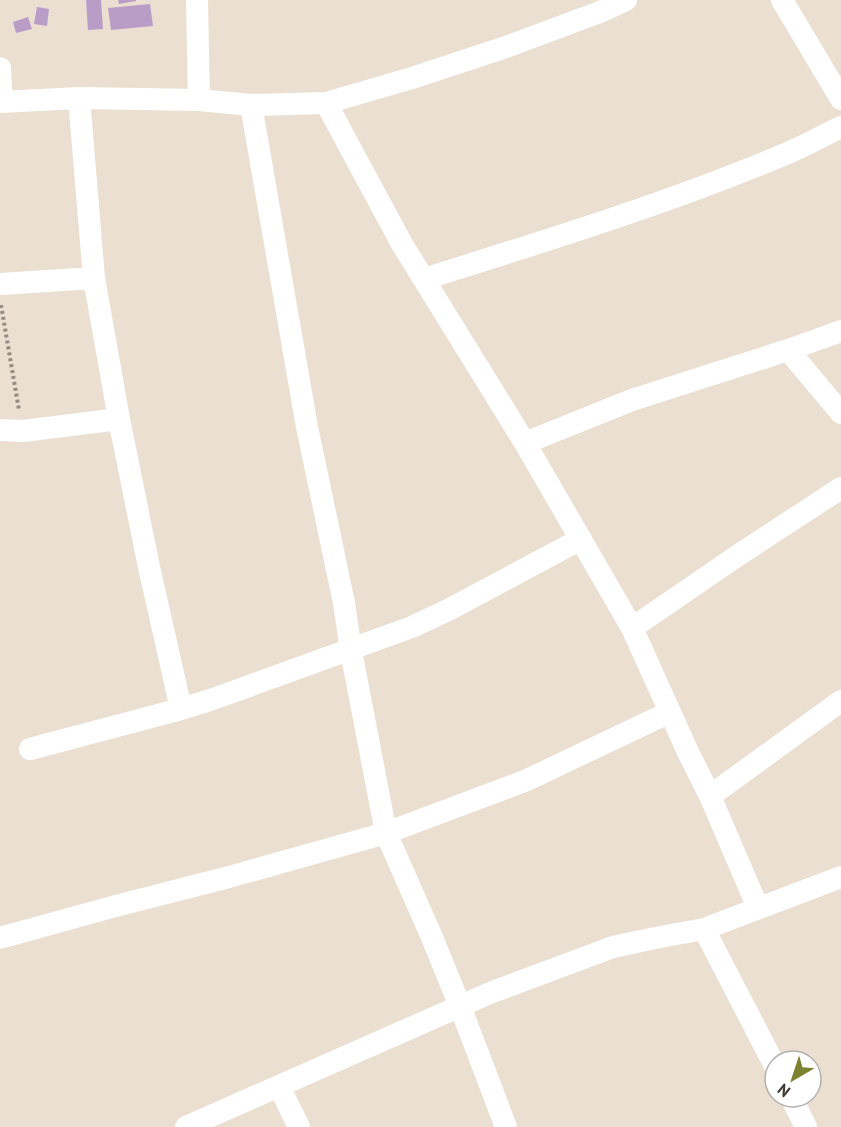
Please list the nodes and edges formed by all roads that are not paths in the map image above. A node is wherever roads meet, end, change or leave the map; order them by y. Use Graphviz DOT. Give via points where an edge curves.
graph roads {
  1 [pos="197,0"];
  2 [pos="626,0"];
  3 [pos="782,0"];
  4 [pos="597,6"];
  5 [pos="0,68"];
  6 [pos="79,98"];
  7 [pos="841,99"];
  8 [pos="199,100"];
  9 [pos="1,102"];
  10 [pos="326,103"];
  11 [pos="251,105"];
  12 [pos="841,127"];
  13 [pos="94,278"];
  14 [pos="424,279"];
  15 [pos="0,284"];
  16 [pos="841,331"];
  17 [pos="788,350"];
  18 [pos="841,413"];
  19 [pos="119,419"];
  20 [pos="0,430"];
  21 [pos="525,443"];
  22 [pos="841,488"];
  23 [pos="581,539"];
  24 [pos="632,628"];
  25 [pos="351,651"];
  26 [pos="841,701"];
  27 [pos="181,709"];
  28 [pos="670,712"];
  29 [pos="30,748"];
  30 [pos="710,796"];
  31 [pos="386,833"];
  32 [pos="841,877"];
  33 [pos="758,908"];
  34 [pos="704,929"];
  35 [pos="0,938"];
  36 [pos="460,1006"];
  37 [pos="766,1049"];
  38 [pos="279,1086"];
  39 [pos="797,1109"];
  40 [pos="186,1127"];
  41 [pos="299,1127"];
  42 [pos="506,1127"];
  43 [pos="806,1127"];
  1 -- 8 [label="street"];
  2 -- 4 [label="street"];
  3 -- 7 [label="street"];
  4 -- 10 [label="street" via="503,48"];
  5 -- 9 [label="street"];
  6 -- 8 [label="street"];
  6 -- 9 [label="street"];
  6 -- 13 [label="street"];
  8 -- 11 [label="street"];
  10 -- 11 [label="street"];
  10 -- 14 [label="street"];
  11 -- 25 [label="street"];
  12 -- 14 [label="street" via="701,188"];
  13 -- 15 [label="street"];
  13 -- 19 [label="street"];
  14 -- 21 [label="street"];
  16 -- 17 [label="street"];
  17 -- 18 [label="street"];
  17 -- 21 [label="street" via="632,400"];
  19 -- 20 [label="street" via="23,431"];
  19 -- 27 [label="street"];
  21 -- 23 [label="street"];
  22 -- 24 [label="street"];
  23 -- 24 [label="street"];
  23 -- 25 [label="street" via="450,609"];
  24 -- 28 [label="street"];
  25 -- 27 [label="street"];
  25 -- 31 [label="street"];
  26 -- 30 [label="street"];
  27 -- 29 [label="street"];
  28 -- 30 [label="street"];
  28 -- 31 [label="street" via="527,780"];
  30 -- 33 [label="street"];
  31 -- 35 [label="street"];
  31 -- 36 [label="street"];
  32 -- 33 [label="street"];
  33 -- 34 [label="street"];
  34 -- 36 [label="street" via="613,947"];
  34 -- 37 [label="street"];
  36 -- 38 [label="street"];
  36 -- 42 [label="street"];
  38 -- 40 [label="street"];
  38 -- 41 [label="street"];
  39 -- 43 [label="street"];
}
